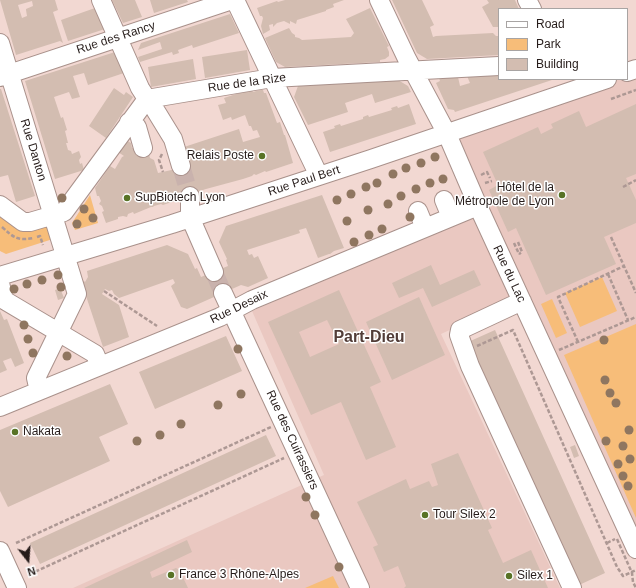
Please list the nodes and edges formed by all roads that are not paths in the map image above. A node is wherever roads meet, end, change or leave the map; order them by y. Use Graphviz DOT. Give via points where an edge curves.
graph roads {
  1 [pos="101,0"];
  2 [pos="232,0"];
  3 [pos="235,0"];
  4 [pos="379,0"];
  5 [pos="118,38"];
  6 [pos="0,43"];
  7 [pos="498,66"];
  8 [pos="413,70"];
  9 [pos="5,75"];
  10 [pos="272,78"];
  11 [pos="601,80"];
  12 [pos="570,85"];
  13 [pos="147,99"];
  14 [pos="129,122"];
  15 [pos="446,134"];
  16 [pos="143,148"];
  17 [pos="181,166"];
  18 [pos="319,176"];
  19 [pos="190,196"];
  20 [pos="444,200"];
  21 [pos="0,205"];
  22 [pos="478,206"];
  23 [pos="418,211"];
  24 [pos="53,215"];
  25 [pos="190,217"];
  26 [pos="451,217"];
  27 [pos="425,228"];
  28 [pos="66,256"];
  29 [pos="214,272"];
  30 [pos="0,276"];
  31 [pos="0,283"];
  32 [pos="223,293"];
  33 [pos="522,301"];
  34 [pos="232,310"];
  35 [pos="58,332"];
  36 [pos="100,366"];
  37 [pos="39,391"];
  38 [pos="0,407"];
  39 [pos="636,549"];
  40 [pos="0,551"];
  41 [pos="17,588"];
  42 [pos="360,588"];
  43 [pos="572,588"];
  1 -- 5 [label="street"];
  2 -- 5 [label="street, Rue des Rancy"];
  3 -- 10 [label="street"];
  4 -- 8 [label="street, Rue du Lac"];
  5 -- 9 [label="street, Rue des Rancy"];
  5 -- 13 [label="street"];
  6 -- 9 [label="street, Rue Danton"];
  7 -- 8 [label="street, Rue de la Rize"];
  8 -- 10 [label="street, Rue de la Rize"];
  8 -- 15 [label="street, Rue du Lac"];
  9 -- 24 [label="street, Rue Danton"];
  10 -- 13 [label="street, Rue de la Rize"];
  10 -- 18 [label="street"];
  11 -- 12 [label="street, Rue Paul Bert"];
  12 -- 15 [label="street, Rue Paul Bert"];
  13 -- 14 [label="street"];
  13 -- 17 [label="street" via="173,139"];
  14 -- 16 [label="street" via="136,127"];
  14 -- 24 [label="street" via="64,212"];
  15 -- 18 [label="street, Rue Paul Bert"];
  15 -- 22 [label="street, Rue du Lac"];
  18 -- 25 [label="street, Rue Paul Bert"];
  19 -- 25 [label="street"];
  20 -- 26 [label="street"];
  21 -- 24 [label="street" via="23,222"];
  22 -- 26 [label="street, Rue Desaix"];
  22 -- 33 [label="street, Rue du Lac"];
  23 -- 27 [label="street"];
  24 -- 28 [label="street, Rue Danton"];
  25 -- 28 [label="street, Rue Paul Bert"];
  25 -- 29 [label="street"];
  26 -- 27 [label="street, Rue Desaix"];
  27 -- 34 [label="street, Rue Desaix"];
  28 -- 30 [label="street, Rue Paul Bert"];
  28 -- 35 [label="street, Rue Danton" via="77,294"];
  31 -- 35 [label="street" via="4,300"];
  32 -- 34 [label="street, Rue des Cuirassiers"];
  33 -- 39 [label="street, Rue du Lac"];
  33 -- 43 [label="street" via="460,330 459,335 470,366"];
  34 -- 36 [label="street, Rue Desaix"];
  34 -- 42 [label="street, Rue des Cuirassiers"];
  35 -- 36 [label="street" via="95,354"];
  35 -- 37 [label="street, Rue Danton" via="36,378"];
  36 -- 37 [label="street, Rue Desaix"];
  37 -- 38 [label="street, Rue Desaix"];
  40 -- 41 [label="street"];
}
